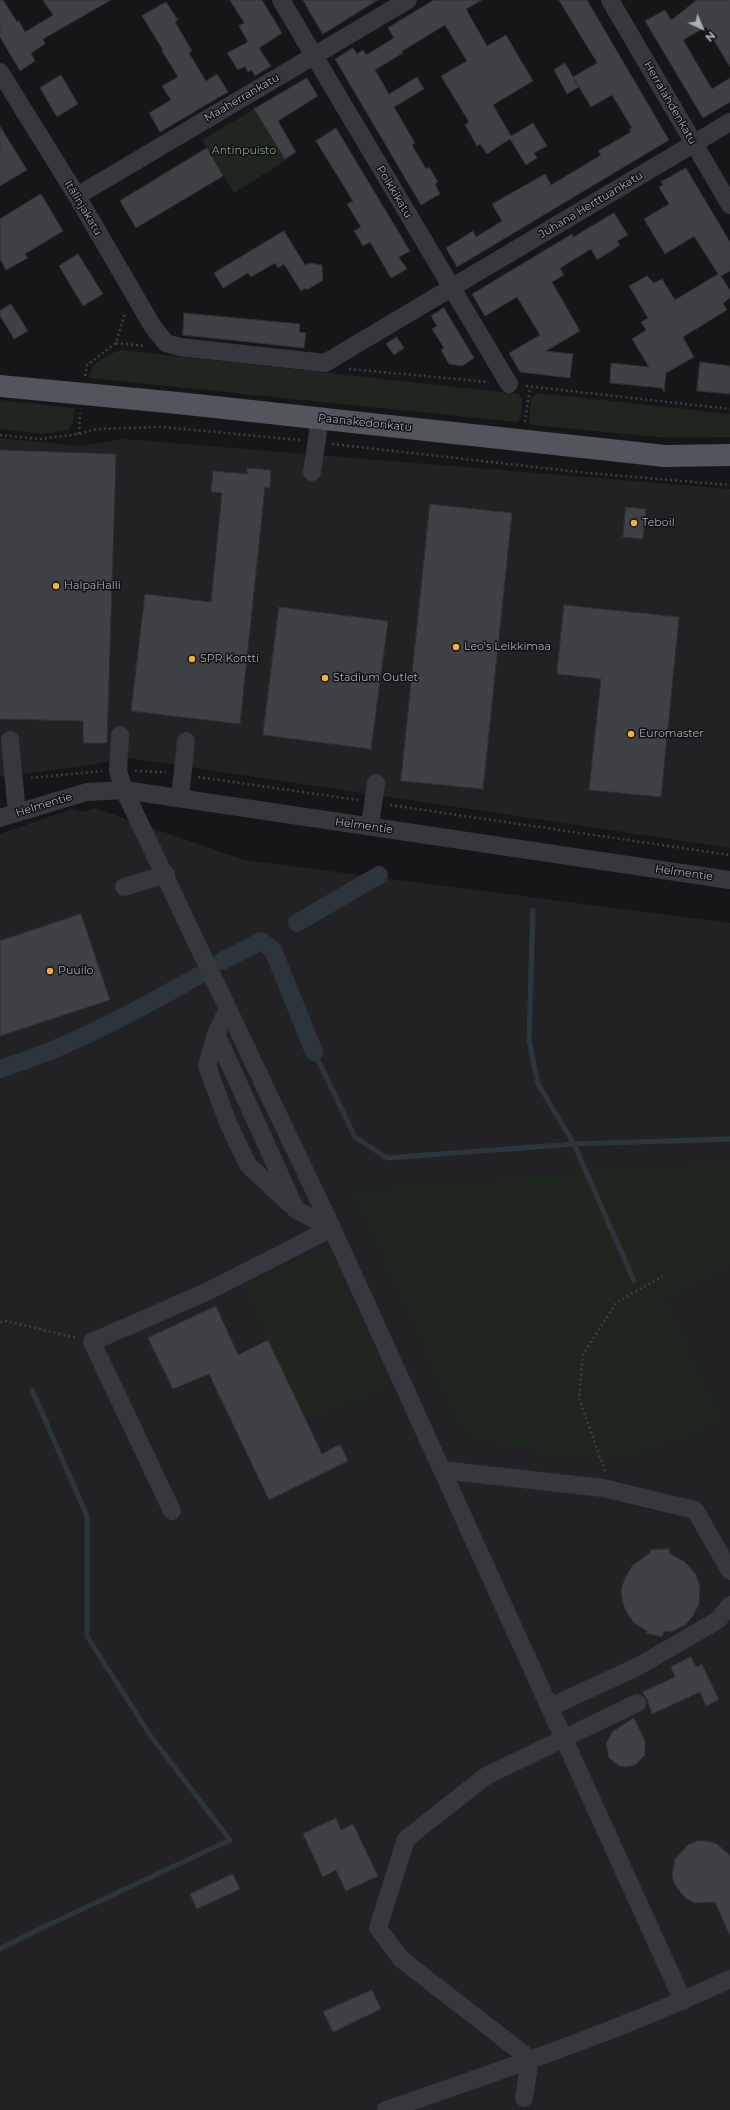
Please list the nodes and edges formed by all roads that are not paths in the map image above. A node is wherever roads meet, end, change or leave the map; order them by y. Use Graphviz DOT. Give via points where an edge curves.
graph roads {
  1 [pos="281,0"];
  2 [pos="408,0"];
  3 [pos="610,0"];
  4 [pos="314,57"];
  5 [pos="0,72"];
  6 [pos="730,122"];
  7 [pos="694,144"];
  8 [pos="76,196"];
  9 [pos="730,205"];
  10 [pos="451,288"];
  11 [pos="509,384"];
  12 [pos="0,386"];
  13 [pos="320,418"];
  14 [pos="730,455"];
  15 [pos="312,472"];
  16 [pos="120,735"];
  17 [pos="10,740"];
  18 [pos="186,741"];
  19 [pos="376,783"];
  20 [pos="124,790"];
  21 [pos="180,798"];
  22 [pos="17,813"];
  23 [pos="0,818"];
  24 [pos="370,826"];
  25 [pos="166,874"];
  26 [pos="730,880"];
  27 [pos="124,887"];
  28 [pos="228,1009"];
  29 [pos="216,1034"];
  30 [pos="296,1210"];
  31 [pos="332,1228"];
  32 [pos="442,1470"];
  33 [pos="172,1511"];
  34 [pos="730,1571"];
  35 [pos="730,1605"];
  36 [pos="637,1703"];
  37 [pos="550,1707"];
  38 [pos="564,1738"];
  39 [pos="730,1979"];
  40 [pos="683,2001"];
  41 [pos="530,2060"];
  42 [pos="524,2098"];
  43 [pos="386,2110"];
  1 -- 4 [label="street, Poikkikatu"];
  2 -- 4 [label="street, Maaherrankatu"];
  3 -- 7 [label="street, Herralahdenkatu"];
  4 -- 8 [label="street, Maaherrankatu"];
  4 -- 10 [label="street, Poikkikatu"];
  5 -- 8 [label="street, Itälinjakatu"];
  6 -- 7 [label="street, Juhana Herttuankatu"];
  7 -- 9 [label="street, Herralahdenkatu"];
  7 -- 10 [label="street, Juhana Herttuankatu"];
  8 -- 10 [label="street, Itälinjakatu" via="154,327 166,343 180,347 325,362"];
  10 -- 11 [label="street, Poikkikatu"];
  12 -- 13 [label="main road, Paanakedonkatu"];
  13 -- 14 [label="main road, Paanakedonkatu" via="665,456"];
  13 -- 15 [label="street"];
  16 -- 20 [label="street" via="118,771"];
  17 -- 22 [label="street"];
  18 -- 21 [label="street"];
  19 -- 24 [label="street"];
  20 -- 21 [label="street, Helmentie"];
  20 -- 22 [label="street, Helmentie" via="86,792"];
  20 -- 25 [label="street"];
  21 -- 24 [label="street, Helmentie"];
  22 -- 23 [label="street, Helmentie"];
  24 -- 26 [label="street, Helmentie"];
  25 -- 27 [label="street"];
  25 -- 28 [label="street"];
  28 -- 29 [label="street"];
  28 -- 31 [label="street"];
  29 -- 30 [label="street"];
  29 -- 30 [label="street" via="207,1066 228,1123 248,1165"];
  30 -- 31 [label="street"];
  31 -- 32 [label="street"];
  31 -- 33 [label="street" via="206,1292 92,1342"];
  32 -- 34 [label="street" via="603,1488 695,1510"];
  32 -- 37 [label="street"];
  35 -- 37 [label="street" via="718,1620 638,1666"];
  36 -- 38 [label="street"];
  37 -- 38 [label="street"];
  38 -- 40 [label="street"];
  38 -- 41 [label="street" via="486,1776 406,1839 378,1928 401,1959"];
  39 -- 40 [label="street"];
  40 -- 41 [label="street"];
  41 -- 42 [label="street"];
  41 -- 43 [label="street"];
}
